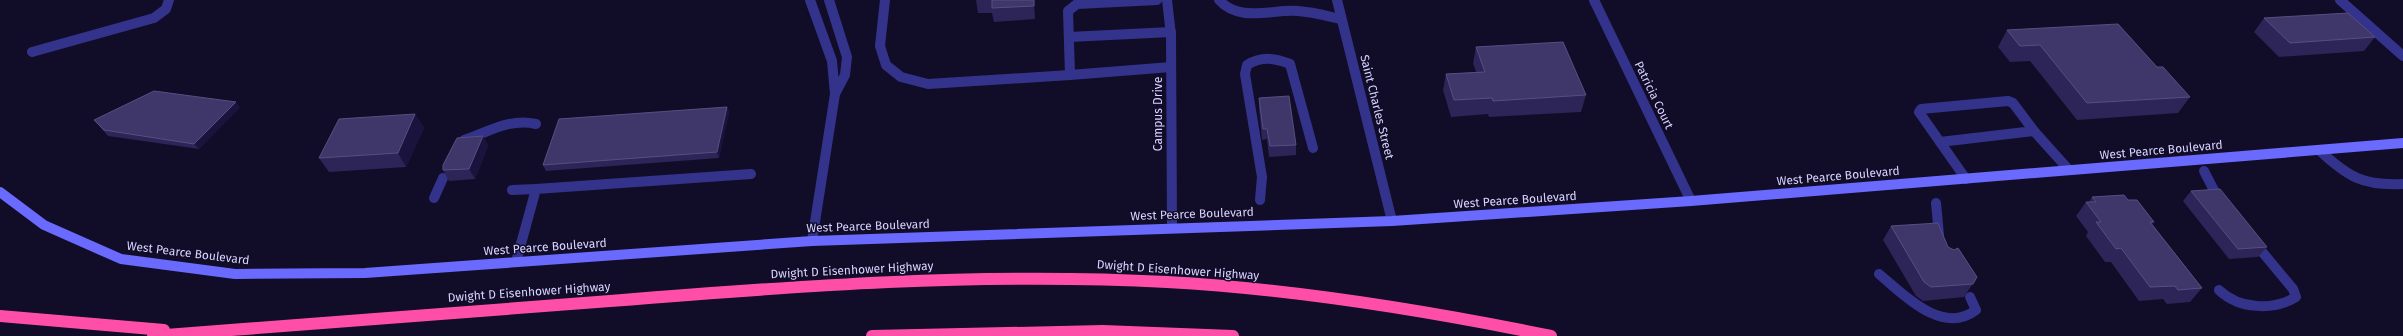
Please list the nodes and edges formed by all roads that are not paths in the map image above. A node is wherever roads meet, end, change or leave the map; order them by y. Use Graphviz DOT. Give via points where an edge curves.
graph roads {
  1 [pos="169,0"];
  2 [pos="810,0"];
  3 [pos="829,0"];
  4 [pos="885,0"];
  5 [pos="1157,0"];
  6 [pos="1167,0"];
  7 [pos="1219,0"];
  8 [pos="1336,0"];
  9 [pos="1594,0"];
  10 [pos="2340,0"];
  11 [pos="834,12"];
  12 [pos="816,16"];
  13 [pos="1341,19"];
  14 [pos="1171,32"];
  15 [pos="1069,37"];
  16 [pos="32,52"];
  17 [pos="2403,56"];
  18 [pos="1171,67"];
  19 [pos="1070,75"];
  20 [pos="835,94"];
  21 [pos="536,124"];
  22 [pos="2034,131"];
  23 [pos="1940,142"];
  24 [pos="2403,143"];
  25 [pos="456,148"];
  26 [pos="1313,148"];
  27 [pos="2319,150"];
  28 [pos="2070,170"];
  29 [pos="2204,171"];
  30 [pos="751,174"];
  31 [pos="443,178"];
  32 [pos="1966,179"];
  33 [pos="2403,184"];
  34 [pos="536,189"];
  35 [pos="512,190"];
  36 [pos="0,192"];
  37 [pos="434,198"];
  38 [pos="1260,200"];
  39 [pos="1691,202"];
  40 [pos="1936,203"];
  41 [pos="2227,210"];
  42 [pos="1392,221"];
  43 [pos="1172,227"];
  44 [pos="2248,236"];
  45 [pos="812,241"];
  46 [pos="1940,249"];
  47 [pos="516,262"];
  48 [pos="1879,274"];
  49 [pos="2219,290"];
  50 [pos="1970,297"];
  51 [pos="0,316"];
  52 [pos="198,333"];
  53 [pos="153,336"];
  54 [pos="872,336"];
  55 [pos="1233,336"];
  56 [pos="1551,336"];
  1 -- 16 [label="street" via="169,6 154,18"];
  2 -- 12 [label="street"];
  3 -- 11 [label="street"];
  4 -- 19 [label="street" via="880,46 886,64 901,77 928,84"];
  5 -- 15 [label="street" via="1077,4 1068,11"];
  6 -- 14 [label="street, Campus Drive"];
  7 -- 13 [label="street" via="1224,8 1240,13 1297,10"];
  8 -- 13 [label="street, Saint Charles Street"];
  9 -- 39 [label="street, Patricia Court"];
  10 -- 17 [label="street"];
  11 -- 12 [label="street"];
  11 -- 20 [label="street" via="847,57 845,75"];
  12 -- 20 [label="street" via="832,61"];
  13 -- 42 [label="street, Saint Charles Street"];
  14 -- 15 [label="street"];
  14 -- 18 [label="street, Campus Drive"];
  15 -- 19 [label="street"];
  18 -- 19 [label="street"];
  18 -- 43 [label="street, Campus Drive"];
  20 -- 45 [label="street"];
  21 -- 25 [label="street" via="510,121 459,142"];
  22 -- 23 [label="street"];
  22 -- 23 [label="street" via="2013,103 2008,101 1921,109 1919,112"];
  22 -- 28 [label="street"];
  23 -- 32 [label="street"];
  24 -- 27 [label="main road, West Pearce Boulevard"];
  26 -- 38 [label="street" via="1290,64 1275,58 1256,59 1246,65 1245,74 1262,177"];
  27 -- 28 [label="main road, West Pearce Boulevard"];
  27 -- 33 [label="street" via="2342,171 2365,184"];
  28 -- 32 [label="main road, West Pearce Boulevard"];
  29 -- 41 [label="street"];
  30 -- 34 [label="street"];
  31 -- 37 [label="street"];
  32 -- 39 [label="main road, West Pearce Boulevard"];
  34 -- 35 [label="street"];
  34 -- 47 [label="street"];
  36 -- 47 [label="main road, West Pearce Boulevard" via="44,226 121,259 235,274 364,273"];
  39 -- 42 [label="main road, West Pearce Boulevard"];
  40 -- 46 [label="street"];
  42 -- 43 [label="main road, West Pearce Boulevard"];
  43 -- 45 [label="main road, West Pearce Boulevard"];
  44 -- 49 [label="street" via="2293,289 2296,297 2288,304 2251,306 2232,301"];
  45 -- 47 [label="main road, West Pearce Boulevard"];
  48 -- 50 [label="street" via="1928,314 1941,319 1969,317 1976,310"];
  51 -- 52 [label="highway"];
  52 -- 53 [label="highway, Dwight D Eisenhower Highway"];
  52 -- 56 [label="highway, Dwight D Eisenhower Highway" via="772,289 1005,278 1167,282 1247,288 1412,310"];
  54 -- 55 [label="highway" via="1103,331"];
}
